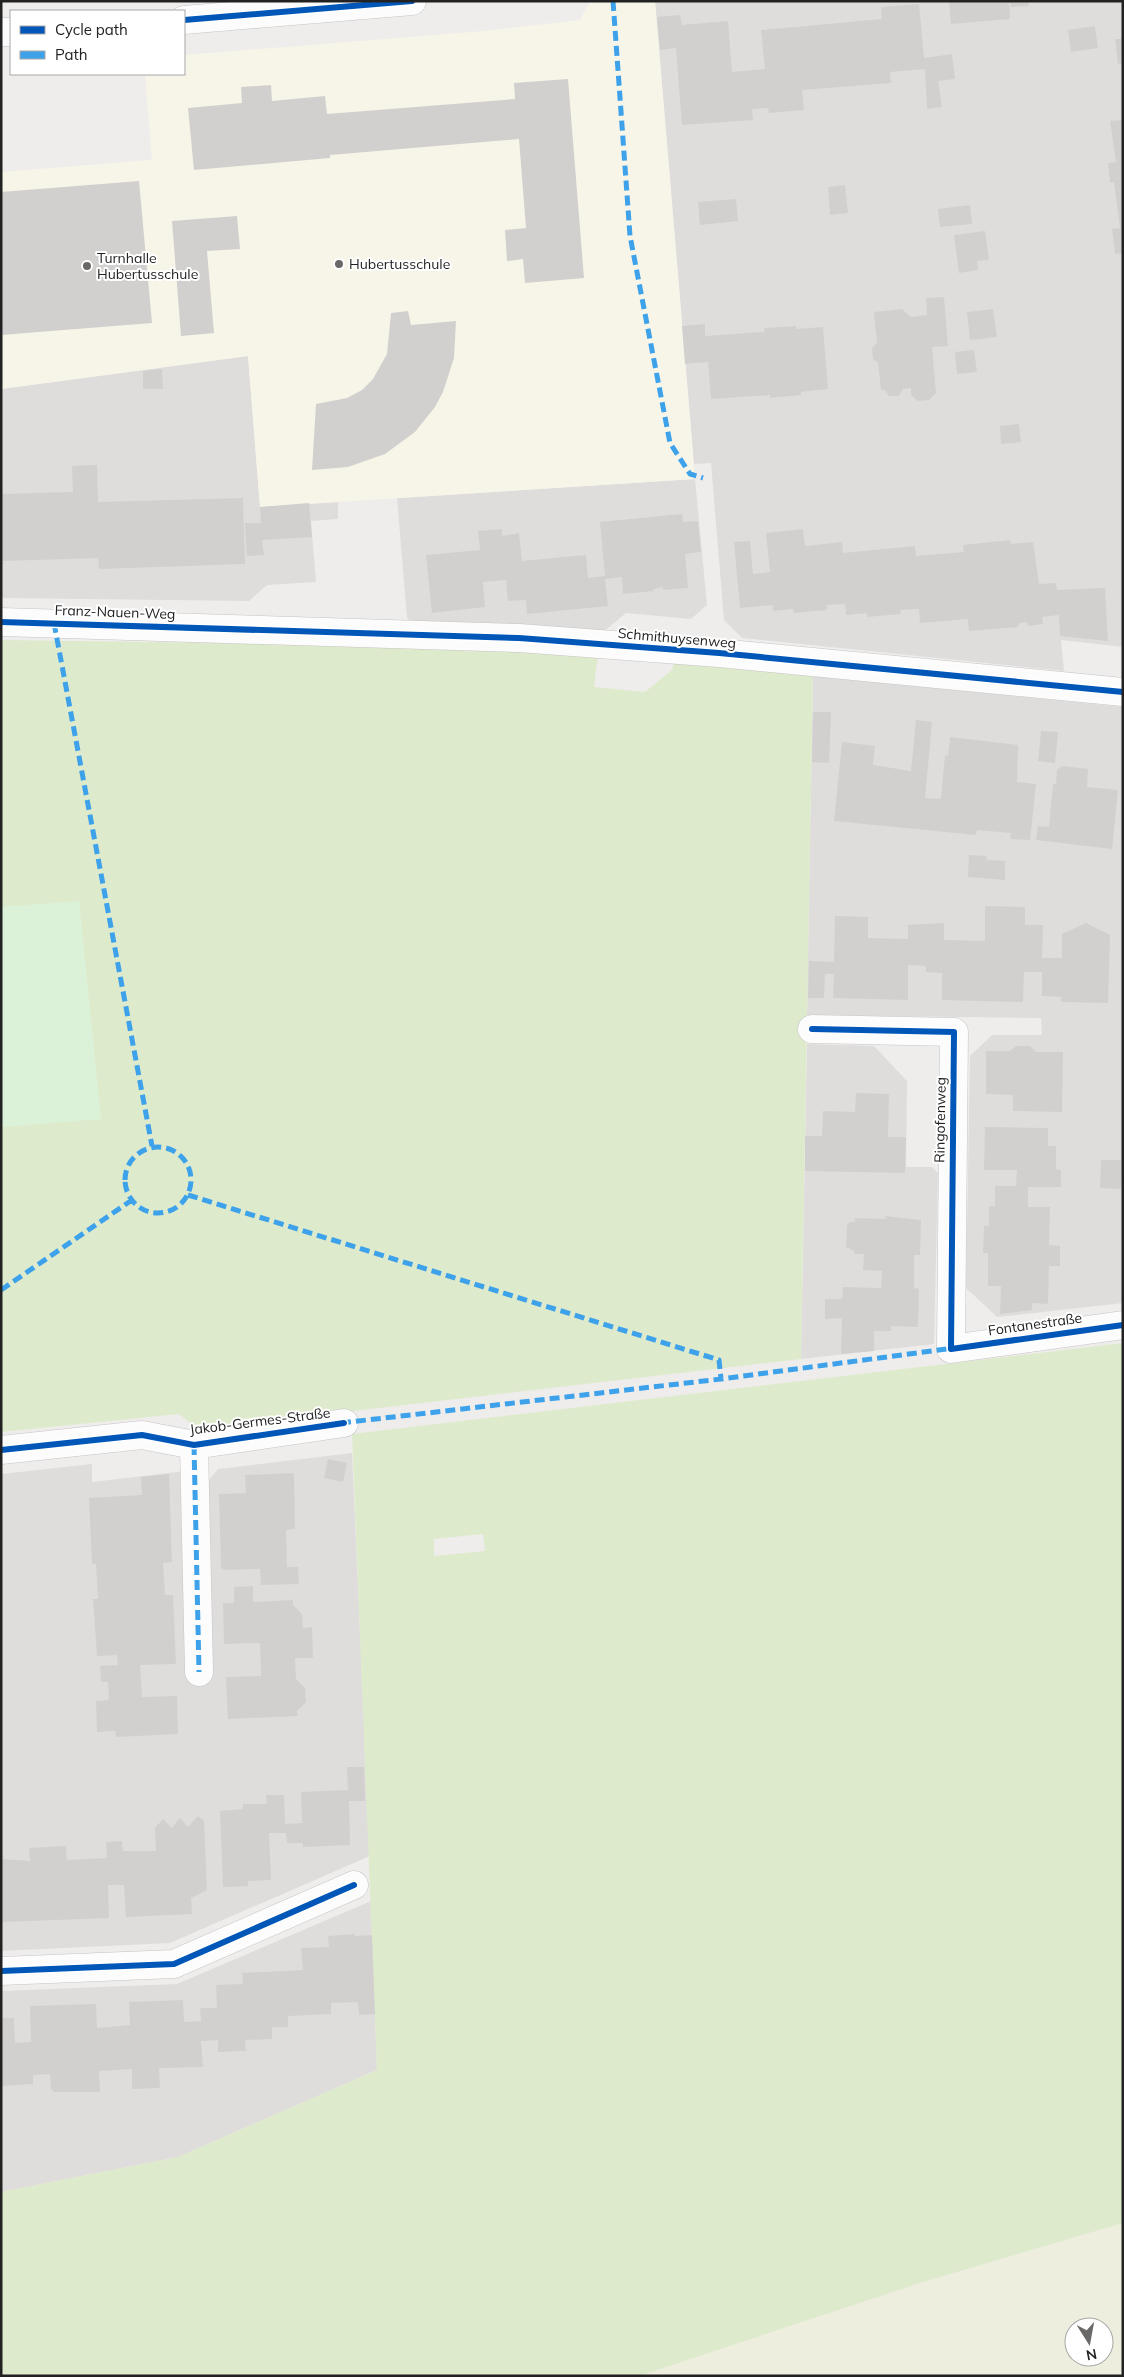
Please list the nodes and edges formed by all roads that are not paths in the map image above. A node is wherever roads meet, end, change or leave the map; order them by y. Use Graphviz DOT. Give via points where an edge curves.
graph roads {
  1 [pos="412,1"];
  2 [pos="330,5"];
  3 [pos="185,20"];
  4 [pos="1,622"];
  5 [pos="228,628"];
  6 [pos="1123,692"];
  7 [pos="812,1029"];
  8 [pos="1123,1325"];
  9 [pos="951,1349"];
  10 [pos="344,1423"];
  11 [pos="194,1445"];
  12 [pos="1,1450"];
  13 [pos="200,1672"];
  14 [pos="354,1885"];
  15 [pos="1,1971"];
  1 -- 2 [label="street"];
  2 -- 3 [label="street"];
  4 -- 5 [label="street, Franz-Nauen-Weg"];
  5 -- 6 [label="street, Schmithuysenweg" via="519,638 729,654"];
  7 -- 9 [label="street, Ringofenweg" via="954,1032"];
  8 -- 9 [label="street, Fontanestraße"];
  10 -- 11 [label="street, Jakob-Germes-Straße"];
  11 -- 12 [label="street, Jakob-Germes-Straße" via="142,1435"];
  11 -- 13 [label="street, Jakob-Germes-Straße"];
  14 -- 15 [label="street" via="174,1964"];
}
